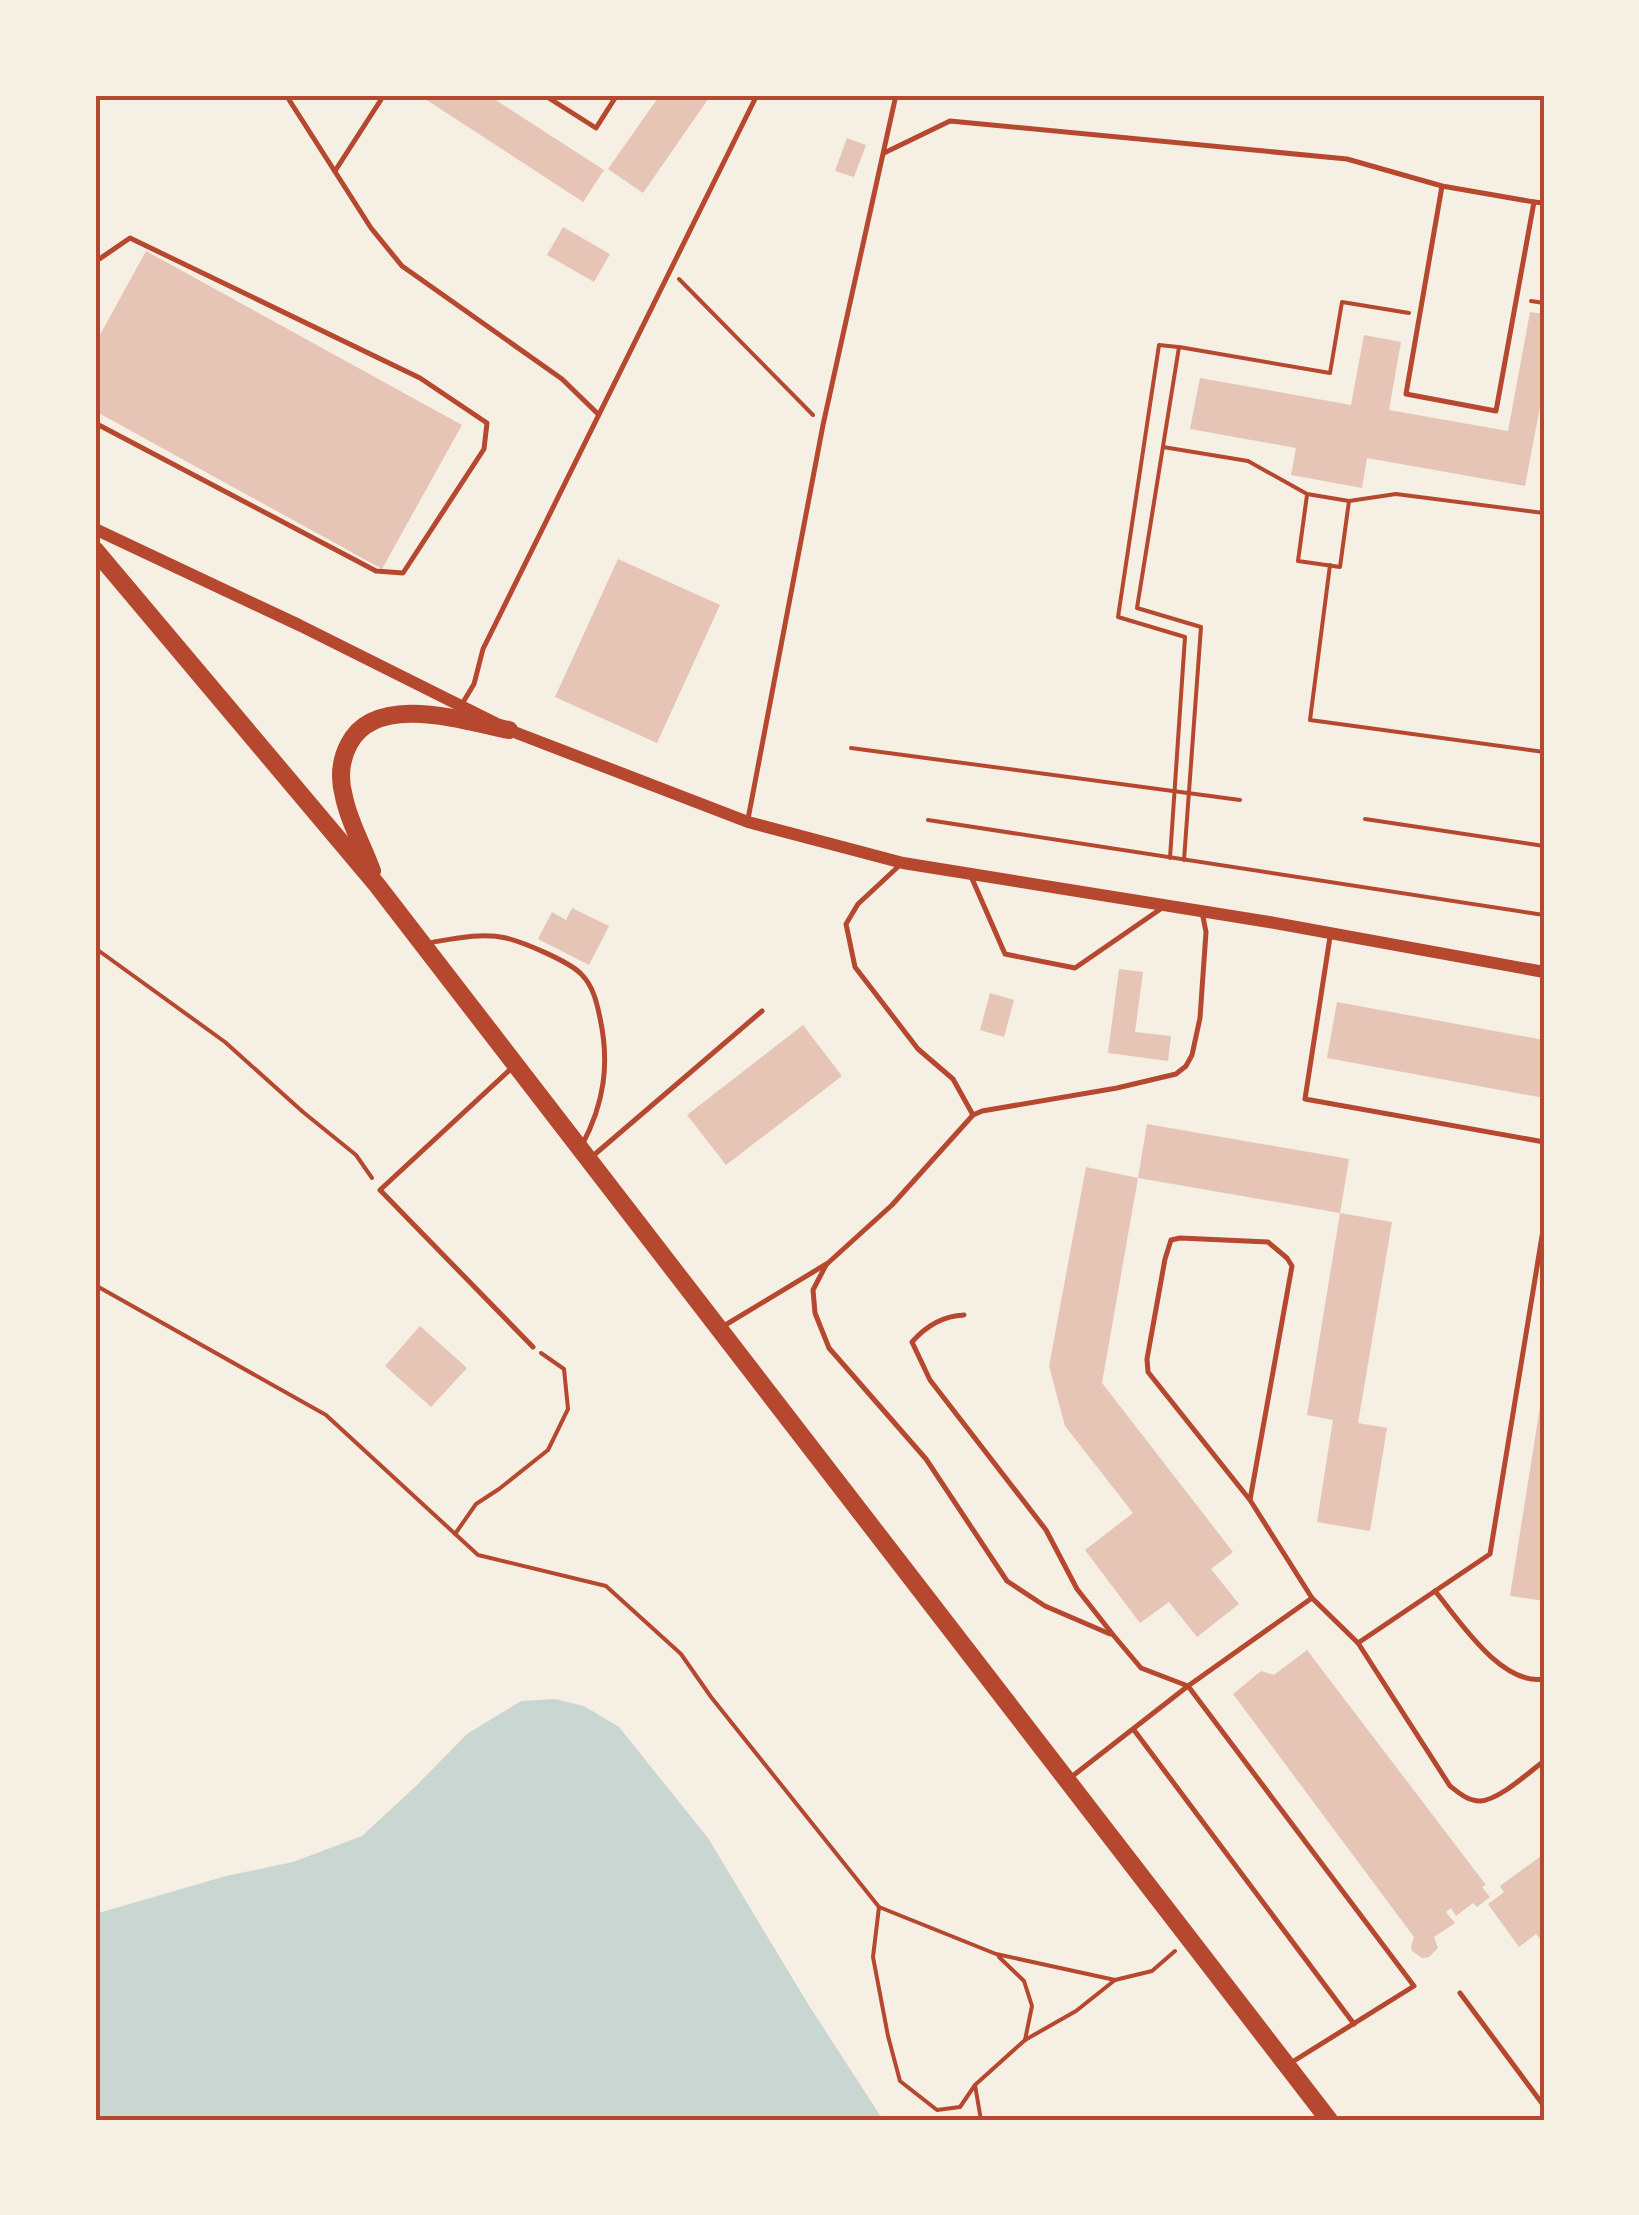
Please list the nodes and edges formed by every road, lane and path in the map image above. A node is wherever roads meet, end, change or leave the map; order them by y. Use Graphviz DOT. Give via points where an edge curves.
graph roads {
  1 [pos="286,95"];
  2 [pos="384,95"];
  3 [pos="544,95"];
  4 [pos="617,95"];
  5 [pos="757,95"];
  6 [pos="896,95"];
  7 [pos="884,153"];
  8 [pos="335,171"];
  9 [pos="1442,186"];
  10 [pos="1534,202"];
  11 [pos="1544,203"];
  12 [pos="95,262"];
  13 [pos="670,270"];
  14 [pos="1420,314"];
  15 [pos="1179,348"];
  16 [pos="598,414"];
  17 [pos="95,423"];
  18 [pos="823,425"];
  19 [pos="1163,446"];
  20 [pos="1306,494"];
  21 [pos="1349,500"];
  22 [pos="1544,513"];
  23 [pos="95,528"];
  24 [pos="95,550"];
  25 [pos="1330,566"];
  26 [pos="462,705"];
  27 [pos="509,730"];
  28 [pos="850,748"];
  29 [pos="1544,752"];
  30 [pos="1174,791"];
  31 [pos="1189,793"];
  32 [pos="1240,800"];
  33 [pos="928,820"];
  34 [pos="1365,820"];
  35 [pos="748,822"];
  36 [pos="1544,846"];
  37 [pos="1170,858"];
  38 [pos="1184,860"];
  39 [pos="903,862"];
  40 [pos="970,874"];
  41 [pos="378,885"];
  42 [pos="1165,906"];
  43 [pos="1202,912"];
  44 [pos="1544,915"];
  45 [pos="1331,935"];
  46 [pos="423,944"];
  47 [pos="95,948"];
  48 [pos="1544,972"];
  49 [pos="762,1011"];
  50 [pos="516,1064"];
  51 [pos="973,1116"];
  52 [pos="1544,1142"];
  53 [pos="584,1154"];
  54 [pos="380,1190"];
  55 [pos="1544,1224"];
  56 [pos="828,1262"];
  57 [pos="95,1285"];
  58 [pos="964,1315"];
  59 [pos="720,1328"];
  60 [pos="534,1347"];
  61 [pos="1250,1500"];
  62 [pos="454,1534"];
  63 [pos="1435,1591"];
  64 [pos="1312,1598"];
  65 [pos="1114,1636"];
  66 [pos="1358,1642"];
  67 [pos="1544,1679"];
  68 [pos="1188,1686"];
  69 [pos="1133,1729"];
  70 [pos="1544,1761"];
  71 [pos="1068,1780"];
  72 [pos="879,1907"];
  73 [pos="1190,1938"];
  74 [pos="996,1954"];
  75 [pos="1115,1980"];
  76 [pos="1460,1993"];
  77 [pos="1354,2024"];
  78 [pos="1025,2040"];
  79 [pos="1288,2065"];
  80 [pos="974,2085"];
  81 [pos="1544,2106"];
  82 [pos="981,2120"];
  83 [pos="1329,2120"];
  1 -- 8 [label="lane"];
  2 -- 8 [label="lane"];
  3 -- 4 [label="lane" via="596,128"];
  5 -- 13 [label="lane"];
  6 -- 7 [label="lane"];
  7 -- 9 [label="lane" via="950,120 1347,160"];
  7 -- 18 [label="lane"];
  8 -- 16 [label="lane" via="402,266 562,379"];
  9 -- 10 [label="lane"];
  9 -- 14 [label="lane"];
  10 -- 11 [label="lane"];
  10 -- 14 [label="lane" via="1496,411 1406,394"];
  12 -- 17 [label="lane" via="130,238 420,378 487,423 484,450 403,572 376,572"];
  13 -- 16 [label="lane"];
  13 -- 18 [label="path"];
  14 -- 15 [label="path" via="1342,302 1330,372"];
  15 -- 19 [label="path"];
  15 -- 30 [label="path" via="1160,345 1118,617 1184,637"];
  16 -- 26 [label="lane"];
  18 -- 35 [label="lane"];
  19 -- 20 [label="path" via="1248,461"];
  19 -- 31 [label="path" via="1137,608 1200,627"];
  20 -- 21 [label="path"];
  20 -- 25 [label="path" via="1298,560"];
  21 -- 22 [label="path" via="1396,494"];
  21 -- 25 [label="path" via="1340,567"];
  23 -- 26 [label="street"];
  24 -- 41 [label="highway"];
  25 -- 29 [label="path" via="1310,720"];
  26 -- 27 [label="street"];
  27 -- 35 [label="street"];
  27 -- 41 [label="highway" via="412,713 367,723 352,738 342,760 344,802"];
  28 -- 30 [label="path"];
  30 -- 31 [label="path"];
  30 -- 37 [label="path"];
  31 -- 32 [label="path"];
  31 -- 38 [label="path"];
  33 -- 37 [label="path"];
  34 -- 36 [label="path"];
  35 -- 39 [label="street"];
  37 -- 38 [label="path"];
  38 -- 44 [label="path"];
  39 -- 40 [label="street"];
  39 -- 51 [label="lane" via="846,924 855,966 918,1049 953,1080"];
  40 -- 42 [label="street"];
  40 -- 42 [label="lane" via="1005,954 1075,968"];
  41 -- 46 [label="highway"];
  42 -- 43 [label="street"];
  43 -- 45 [label="street"];
  43 -- 51 [label="lane" via="1200,1018 1186,1066 1117,1088"];
  45 -- 48 [label="street"];
  45 -- 52 [label="lane" via="1305,1099"];
  46 -- 50 [label="highway"];
  46 -- 53 [label="lane" via="503,936 582,973 606,1044 604,1086"];
  47 -- 54 [label="path" via="225,1042 356,1155"];
  49 -- 53 [label="lane"];
  50 -- 53 [label="highway"];
  50 -- 54 [label="lane"];
  51 -- 56 [label="lane" via="892,1206"];
  53 -- 59 [label="highway"];
  54 -- 60 [label="lane"];
  55 -- 63 [label="lane" via="1490,1554"];
  56 -- 59 [label="lane"];
  56 -- 65 [label="lane" via="813,1290 814,1313 829,1348 926,1459 1007,1581"];
  57 -- 62 [label="path" via="326,1415"];
  58 -- 65 [label="lane" via="947,1316 912,1342 930,1380 1046,1530 1077,1589"];
  59 -- 71 [label="highway"];
  60 -- 62 [label="path" via="564,1369 568,1409 548,1450 476,1504"];
  61 -- 61 [label="lane" via="1148,1372 1170,1240 1268,1242 1292,1266"];
  61 -- 64 [label="lane"];
  62 -- 72 [label="path" via="478,1556 606,1586 681,1654"];
  63 -- 66 [label="lane"];
  63 -- 67 [label="lane" via="1505,1669"];
  64 -- 66 [label="lane"];
  64 -- 68 [label="lane"];
  65 -- 68 [label="lane" via="1141,1668"];
  66 -- 70 [label="lane" via="1450,1786 1466,1798 1499,1794"];
  68 -- 69 [label="lane"];
  68 -- 77 [label="lane" via="1414,1986"];
  69 -- 71 [label="lane"];
  69 -- 77 [label="lane"];
  71 -- 73 [label="highway"];
  72 -- 74 [label="path"];
  72 -- 80 [label="path" via="873,1957 900,2081 936,2110 960,2107"];
  73 -- 75 [label="path" via="1152,1971"];
  73 -- 79 [label="highway"];
  74 -- 75 [label="path"];
  74 -- 78 [label="path" via="1024,1981 1032,2006"];
  75 -- 78 [label="path"];
  76 -- 81 [label="lane"];
  77 -- 79 [label="lane"];
  78 -- 80 [label="path"];
  79 -- 83 [label="highway"];
  80 -- 82 [label="path"];
}
